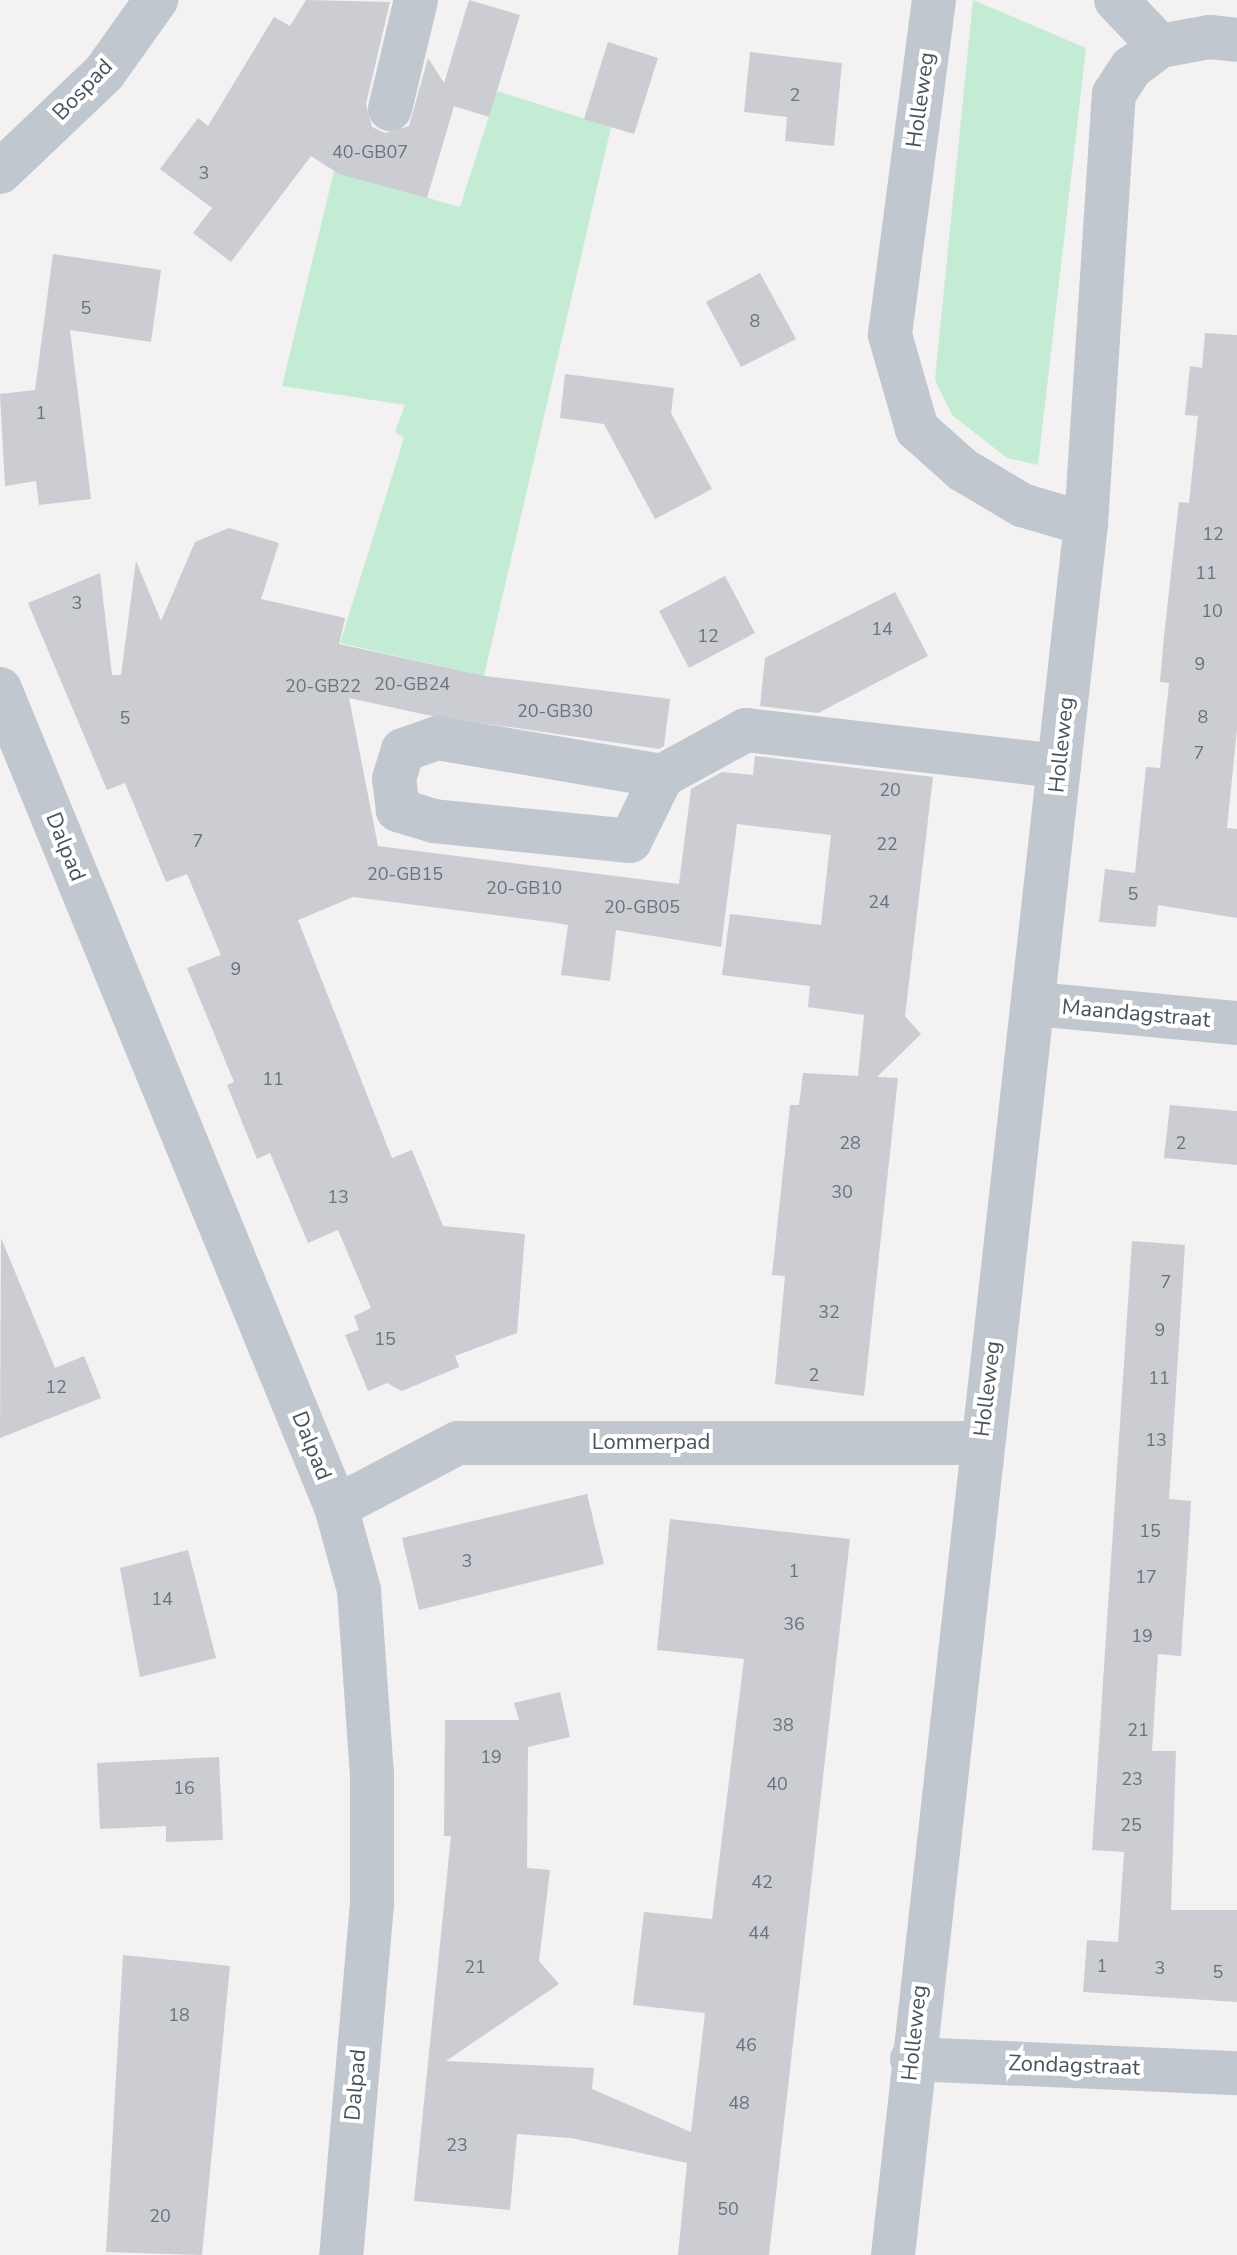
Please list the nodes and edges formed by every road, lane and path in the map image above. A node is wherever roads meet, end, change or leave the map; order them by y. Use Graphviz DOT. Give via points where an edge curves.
graph roads {
  1 [pos="156,0"];
  2 [pos="416,0"];
  3 [pos="934,0"];
  4 [pos="1116,0"];
  5 [pos="1237,40"];
  6 [pos="1160,46"];
  7 [pos="390,109"];
  8 [pos="0,172"];
  9 [pos="1086,524"];
  10 [pos="0,689"];
  11 [pos="1059,766"];
  12 [pos="662,776"];
  13 [pos="1035,1004"];
  14 [pos="1237,1023"];
  15 [pos="981,1443"];
  16 [pos="336,1507"];
  17 [pos="912,2059"];
  18 [pos="1237,2073"];
  19 [pos="341,2255"];
  20 [pos="893,2255"];
  1 -- 8 [label="street, Bospad" via="104,73"];
  2 -- 7 [label="street"];
  3 -- 9 [label="street, Holleweg" via="890,335 917,429 963,470 1022,505"];
  4 -- 6 [label="street"];
  5 -- 6 [label="street" via="1210,37"];
  6 -- 9 [label="street, Holleweg" via="1131,68 1114,94"];
  9 -- 11 [label="street, Holleweg"];
  10 -- 16 [label="street, Dalpad"];
  11 -- 12 [label="street" via="746,730"];
  11 -- 13 [label="street, Holleweg"];
  12 -- 12 [label="street" via="437,738 403,750 394,779 398,810 434,821 630,841"];
  13 -- 14 [label="street, Maandagstraat"];
  13 -- 15 [label="street, Holleweg"];
  15 -- 16 [label="street, Lommerpad" via="458,1443"];
  15 -- 17 [label="street, Holleweg"];
  16 -- 19 [label="street, Dalpad" via="359,1590 372,1774 372,1904"];
  17 -- 18 [label="street, Zondagstraat"];
  17 -- 20 [label="street, Holleweg"];
}
